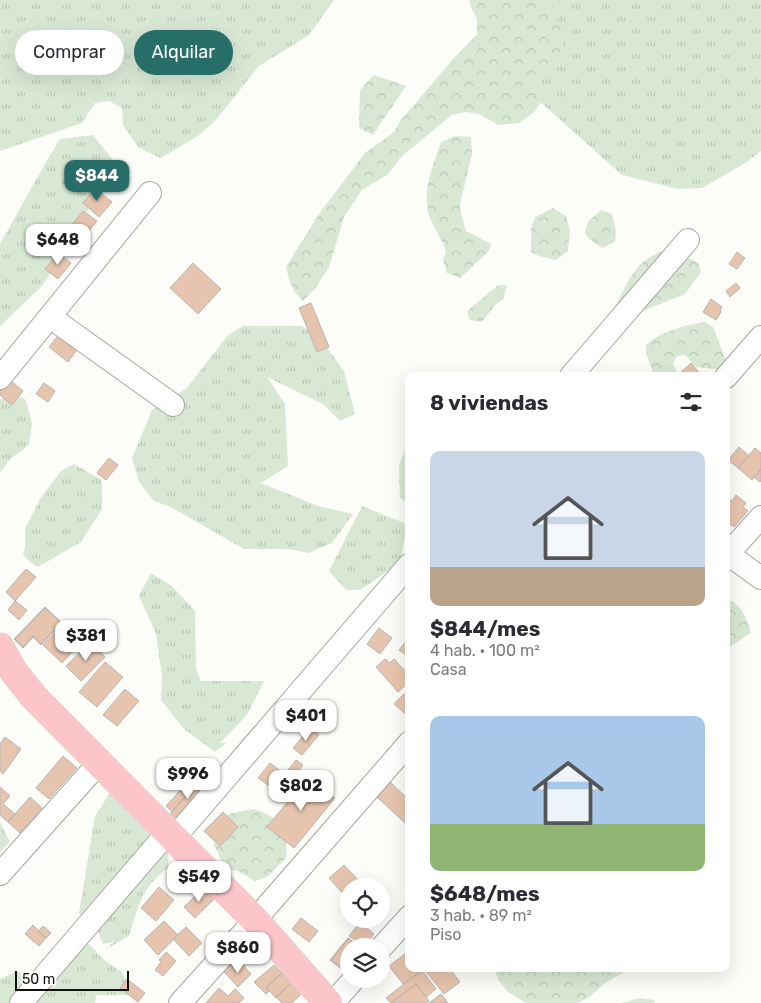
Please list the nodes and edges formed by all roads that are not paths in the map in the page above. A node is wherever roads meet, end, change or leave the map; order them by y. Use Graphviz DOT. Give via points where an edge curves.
graph roads {
  1 [pos="150,193"];
  2 [pos="688,240"];
  3 [pos="50,317"];
  4 [pos="761,337"];
  5 [pos="574,372"];
  6 [pos="730,372"];
  7 [pos="0,378"];
  8 [pos="174,405"];
  9 [pos="761,516"];
  10 [pos="730,552"];
  11 [pos="730,557"];
  12 [pos="405,570"];
  13 [pos="761,578"];
  14 [pos="0,647"];
  15 [pos="405,748"];
  16 [pos="99,763"];
  17 [pos="171,835"];
  18 [pos="0,874"];
  19 [pos="255,920"];
  20 [pos="405,921"];
  21 [pos="390,938"];
  22 [pos="340,988"];
  23 [pos="322,1000"];
  24 [pos="21,1003"];
  25 [pos="180,1003"];
  1 -- 3 [label="street"];
  2 -- 5 [label="street"];
  3 -- 7 [label="street"];
  3 -- 8 [label="street"];
  4 -- 6 [label="street"];
  9 -- 10 [label="street"];
  11 -- 13 [label="street"];
  12 -- 17 [label="street"];
  14 -- 16 [label="main road" via="33,696"];
  15 -- 19 [label="street"];
  16 -- 17 [label="main road"];
  16 -- 18 [label="street"];
  17 -- 19 [label="main road"];
  17 -- 24 [label="street"];
  19 -- 23 [label="main road"];
  19 -- 25 [label="street"];
  20 -- 21 [label="street"];
  22 -- 23 [label="street"];
}
